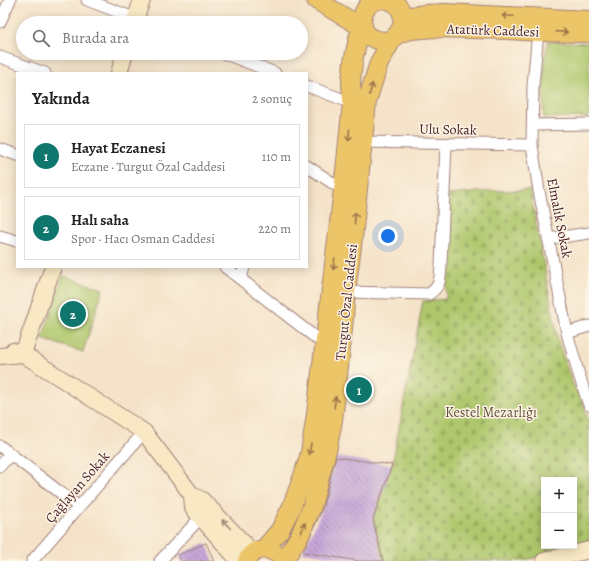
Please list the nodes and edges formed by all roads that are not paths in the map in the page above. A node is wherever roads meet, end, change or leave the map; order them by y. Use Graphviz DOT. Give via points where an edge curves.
graph roads {
  1 [pos="10,0"];
  2 [pos="87,0"];
  3 [pos="142,0"];
  4 [pos="316,0"];
  5 [pos="426,0"];
  6 [pos="389,11"];
  7 [pos="125,16"];
  8 [pos="140,16"];
  9 [pos="589,20"];
  10 [pos="0,22"];
  11 [pos="363,26"];
  12 [pos="538,32"];
  13 [pos="589,33"];
  14 [pos="0,57"];
  15 [pos="124,60"];
  16 [pos="241,60"];
  17 [pos="42,72"];
  18 [pos="122,72"];
  19 [pos="272,72"];
  20 [pos="308,86"];
  21 [pos="352,103"];
  22 [pos="589,124"];
  23 [pos="533,125"];
  24 [pos="362,142"];
  25 [pos="446,144"];
  26 [pos="532,145"];
  27 [pos="0,149"];
  28 [pos="16,155"];
  29 [pos="308,167"];
  30 [pos="343,190"];
  31 [pos="589,233"];
  32 [pos="0,236"];
  33 [pos="548,239"];
  34 [pos="16,241"];
  35 [pos="52,268"];
  36 [pos="226,268"];
  37 [pos="244,268"];
  38 [pos="242,280"];
  39 [pos="346,292"];
  40 [pos="589,326"];
  41 [pos="567,333"];
  42 [pos="325,345"];
  43 [pos="0,348"];
  44 [pos="23,354"];
  45 [pos="0,356"];
  46 [pos="589,405"];
  47 [pos="144,432"];
  48 [pos="0,446"];
  49 [pos="10,455"];
  50 [pos="0,466"];
  51 [pos="192,495"];
  52 [pos="79,507"];
  53 [pos="201,517"];
  54 [pos="589,550"];
  55 [pos="251,556"];
  56 [pos="282,560"];
  57 [pos="32,561"];
  58 [pos="160,561"];
  59 [pos="544,561"];
  1 -- 10 [label="street"];
  2 -- 7 [label="street"];
  3 -- 8 [label="main road"];
  4 -- 11 [label="main road"];
  5 -- 6 [label="main road" via="421,4"];
  9 -- 6 [label="main road, Atatürk Caddesi, one-way"];
  6 -- 11 [label="main road, Turgut Özal Caddesi" via="365,9 362,15"];
  6 -- 11 [label="main road" via="386,40 373,38"];
  6 -- 12 [label="main road, Atatürk Caddesi" via="411,30 434,28"];
  24 -- 6 [label="main road, Turgut Özal Caddesi, one-way" via="367,101 379,63"];
  11 -- 21 [label="main road, Turgut Özal Caddesi" via="353,62"];
  12 -- 13 [label="main road, Atatürk Caddesi, one-way"];
  12 -- 23 [label="street, Elmalık Sokak" via="533,85"];
  14 -- 17 [label="street"];
  15 -- 18 [label="main road"];
  16 -- 19 [label="street"];
  20 -- 21 [label="street"];
  21 -- 30 [label="main road, Turgut Özal Caddesi, one-way"];
  22 -- 23 [label="street"];
  23 -- 26 [label="street, Elmalık Sokak"];
  24 -- 25 [label="street, Ulu Sokak"];
  39 -- 24 [label="main road, Turgut Özal Caddesi, one-way"];
  25 -- 26 [label="street, Ulu Sokak"];
  25 -- 39 [label="street" via="440,282 435,290 429,294"];
  26 -- 33 [label="street, Elmalık Sokak"];
  27 -- 28 [label="street"];
  29 -- 30 [label="street"];
  30 -- 42 [label="main road, Turgut Özal Caddesi, one-way"];
  31 -- 33 [label="street"];
  32 -- 34 [label="street"];
  33 -- 41 [label="street, Elmalık Sokak"];
  35 -- 44 [label="main road"];
  36 -- 38 [label="street"];
  37 -- 38 [label="street"];
  38 -- 42 [label="street"];
  56 -- 39 [label="main road, Turgut Özal Caddesi, one-way" via="300,535 312,506 328,447 344,329"];
  40 -- 41 [label="street"];
  41 -- 46 [label="street, Elmalık Sokak"];
  42 -- 55 [label="main road, Turgut Özal Caddesi, one-way" via="310,453 303,476 280,530"];
  43 -- 44 [label="main road"];
  44 -- 45 [label="main road"];
  44 -- 47 [label="main road"];
  47 -- 51 [label="main road"];
  47 -- 52 [label="street, Çağlayan Sokak"];
  48 -- 49 [label="street"];
  49 -- 50 [label="street"];
  49 -- 52 [label="street"];
  51 -- 53 [label="main road" via="193,508"];
  55 -- 51 [label="main road, one-way" via="202,500"];
  52 -- 57 [label="street, Çağlayan Sokak"];
  53 -- 55 [label="main road"];
  53 -- 58 [label="street"];
  54 -- 59 [label="main road"];
  55 -- 56 [label="main road" via="270,550"];
}
